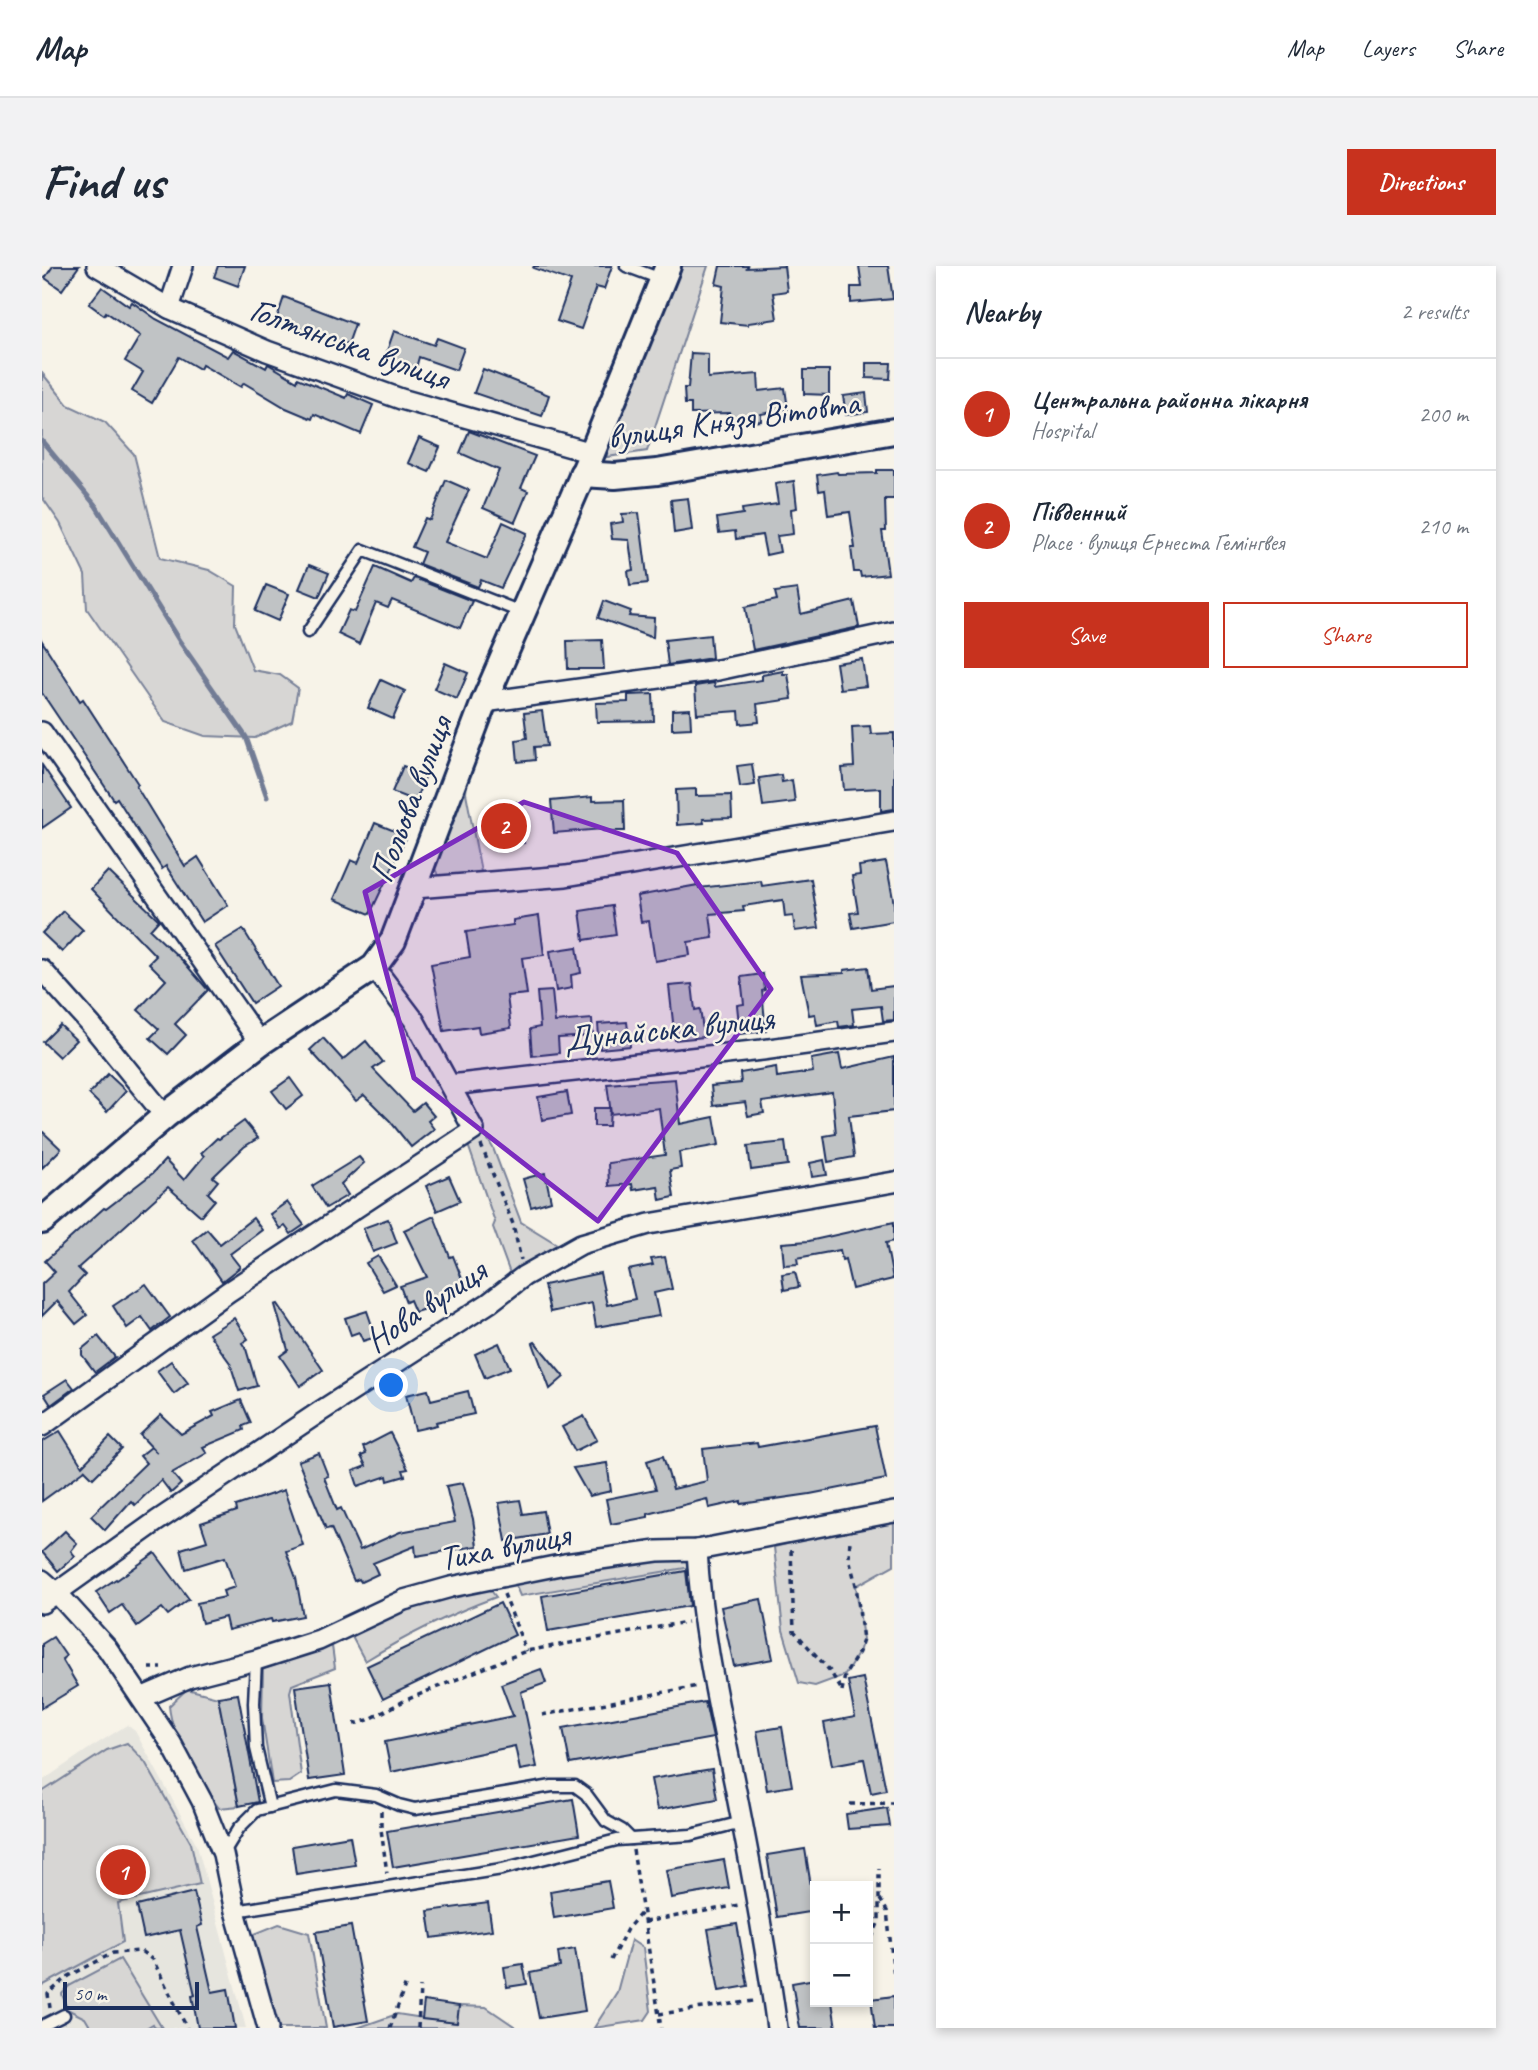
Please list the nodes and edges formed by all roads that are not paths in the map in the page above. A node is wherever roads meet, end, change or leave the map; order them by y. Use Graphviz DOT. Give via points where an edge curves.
graph roads {
  1 [pos="97,266"];
  2 [pos="183,266"];
  3 [pos="626,266"];
  4 [pos="665,273"];
  5 [pos="169,308"];
  6 [pos="894,430"];
  7 [pos="587,463"];
  8 [pos="524,613"];
  9 [pos="308,632"];
  10 [pos="894,632"];
  11 [pos="484,702"];
  12 [pos="42,732"];
  13 [pos="894,821"];
  14 [pos="415,888"];
  15 [pos="374,967"];
  16 [pos="42,970"];
  17 [pos="894,1032"];
  18 [pos="260,1043"];
  19 [pos="450,1085"];
  20 [pos="165,1116"];
  21 [pos="894,1182"];
  22 [pos="42,1221"];
  23 [pos="42,1426"];
  24 [pos="894,1512"];
  25 [pos="697,1550"];
  26 [pos="47,1592"];
  27 [pos="256,1661"];
  28 [pos="141,1698"];
  29 [pos="270,1807"];
  30 [pos="742,1822"];
  31 [pos="631,1839"];
  32 [pos="223,1854"];
  33 [pos="235,1911"];
  34 [pos="60,2017"];
  35 [pos="42,2026"];
  36 [pos="268,2028"];
  37 [pos="777,2028"];
  1 -- 5 [label="street, Голтянська вулиця"];
  2 -- 5 [label="street"];
  3 -- 4 [label="lane"];
  4 -- 7 [label="street, Польова вулиця"];
  5 -- 7 [label="street, Голтянська вулиця" via="267,351"];
  6 -- 7 [label="street, вулиця Князя Вітовта" via="657,472 615,476"];
  7 -- 8 [label="street, Польова вулиця"];
  8 -- 9 [label="lane" via="363,550"];
  8 -- 11 [label="street, Польова вулиця"];
  10 -- 11 [label="street" via="718,670"];
  11 -- 14 [label="street, Польова вулиця"];
  12 -- 18 [label="street"];
  13 -- 14 [label="street" via="566,876"];
  14 -- 15 [label="street, Польова вулиця" via="394,941"];
  15 -- 18 [label="street, Польова вулиця"];
  15 -- 19 [label="street" via="414,1020"];
  16 -- 20 [label="street"];
  17 -- 19 [label="street, Дунайська вулиця"];
  18 -- 20 [label="street, Польова вулиця"];
  19 -- 23 [label="street" via="474,1130 228,1292"];
  20 -- 22 [label="street, Польова вулиця"];
  21 -- 26 [label="street, Нова вулиця" via="649,1224 581,1244 524,1276"];
  24 -- 25 [label="street, Тиха вулиця"];
  25 -- 27 [label="street, Тиха вулиця" via="565,1564 451,1587 404,1600 338,1632"];
  25 -- 30 [label="street" via="703,1619"];
  26 -- 28 [label="street" via="107,1648"];
  27 -- 28 [label="street, Тиха вулиця" via="190,1677"];
  27 -- 29 [label="lane" via="256,1748"];
  28 -- 32 [label="street" via="202,1801"];
  29 -- 31 [label="lane" via="337,1790 381,1797 415,1809 575,1786 606,1821"];
  29 -- 32 [label="lane" via="257,1810 239,1828"];
  30 -- 31 [label="lane" via="691,1835"];
  30 -- 37 [label="street"];
  31 -- 33 [label="lane" via="502,1869"];
  32 -- 33 [label="street"];
  33 -- 36 [label="street"];
  34 -- 35 [label="lane"];
}
